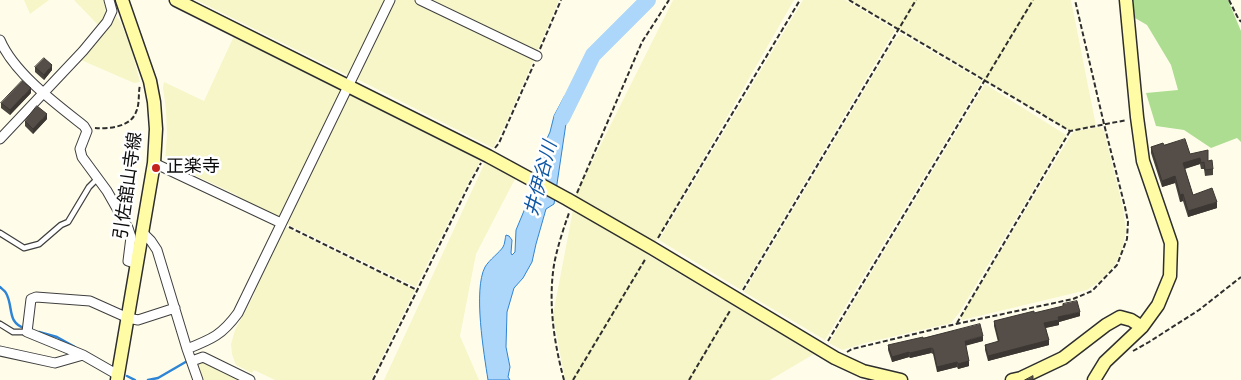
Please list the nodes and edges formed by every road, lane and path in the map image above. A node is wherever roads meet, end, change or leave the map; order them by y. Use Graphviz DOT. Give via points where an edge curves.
graph roads {
  1 [pos="109,0"];
  2 [pos="122,0"];
  3 [pos="176,0"];
  4 [pos="390,0"];
  5 [pos="420,0"];
  6 [pos="561,0"];
  7 [pos="669,0"];
  8 [pos="800,0"];
  9 [pos="849,0"];
  10 [pos="916,0"];
  11 [pos="1033,0"];
  12 [pos="1075,0"];
  13 [pos="1126,0"];
  14 [pos="1229,0"];
  15 [pos="1241,22"];
  16 [pos="898,30"];
  17 [pos="0,40"];
  18 [pos="537,56"];
  19 [pos="984,80"];
  20 [pos="348,86"];
  21 [pos="142,87"];
  22 [pos="44,94"];
  23 [pos="1137,117"];
  24 [pos="1104,124"];
  25 [pos="85,128"];
  26 [pos="1070,131"];
  27 [pos="0,139"];
  28 [pos="493,159"];
  29 [pos="154,164"];
  30 [pos="98,178"];
  31 [pos="570,200"];
  32 [pos="282,224"];
  33 [pos="142,232"];
  34 [pos="0,233"];
  35 [pos="652,248"];
  36 [pos="137,264"];
  37 [pos="1241,277"];
  38 [pos="417,290"];
  39 [pos="738,299"];
  40 [pos="174,308"];
  41 [pos="128,318"];
  42 [pos="0,324"];
  43 [pos="956,324"];
  44 [pos="1142,326"];
  45 [pos="27,332"];
  46 [pos="187,349"];
  47 [pos="822,350"];
  48 [pos="0,351"];
  49 [pos="1128,354"];
  50 [pos="83,355"];
  51 [pos="836,358"];
  52 [pos="192,361"];
  53 [pos="117,377"];
  54 [pos="198,380"];
  55 [pos="250,380"];
  56 [pos="373,380"];
  57 [pos="564,380"];
  58 [pos="573,380"];
  59 [pos="690,380"];
  60 [pos="901,380"];
  61 [pos="1012,380"];
  62 [pos="1094,380"];
  1 -- 22 [label="street" via="112,11 107,22"];
  2 -- 29 [label="street, 引佐舘山寺線" via="150,81 156,129"];
  3 -- 20 [label="street"];
  4 -- 20 [label="street"];
  5 -- 18 [label="street"];
  6 -- 18 [label="path"];
  7 -- 31 [label="path" via="642,42"];
  8 -- 35 [label="path"];
  9 -- 16 [label="path"];
  10 -- 16 [label="path"];
  11 -- 19 [label="path"];
  12 -- 24 [label="path"];
  13 -- 23 [label="street"];
  14 -- 15 [label="path"];
  16 -- 19 [label="path"];
  16 -- 39 [label="path"];
  17 -- 22 [label="street" via="15,64"];
  18 -- 28 [label="path"];
  19 -- 26 [label="path"];
  19 -- 47 [label="path"];
  20 -- 28 [label="street"];
  20 -- 32 [label="street"];
  21 -- 25 [label="path" via="139,85 136,114 124,125"];
  22 -- 25 [label="street"];
  22 -- 27 [label="street"];
  23 -- 24 [label="path"];
  23 -- 44 [label="street" via="1143,162 1171,243 1170,276 1158,306"];
  24 -- 26 [label="path"];
  24 -- 43 [label="path" via="1128,222 1127,239 1117,265 1092,291 1073,299"];
  25 -- 30 [label="street" via="87,131 80,149 82,157"];
  26 -- 43 [label="path"];
  28 -- 31 [label="street"];
  28 -- 38 [label="path" via="482,162"];
  29 -- 32 [label="street"];
  29 -- 33 [label="street, 引佐舘山寺線"];
  30 -- 34 [label="lane" via="68,222 39,244 24,248"];
  30 -- 36 [label="street" via="128,228 131,237 128,261"];
  31 -- 35 [label="street"];
  31 -- 57 [label="path" via="554,266 552,303 555,341"];
  32 -- 38 [label="path"];
  32 -- 46 [label="street" via="229,325 209,340"];
  33 -- 36 [label="street, 引佐舘山寺線"];
  33 -- 40 [label="street" via="157,250"];
  35 -- 39 [label="street"];
  35 -- 58 [label="path"];
  36 -- 41 [label="street, 引佐舘山寺線"];
  37 -- 49 [label="path" via="1199,310"];
  38 -- 56 [label="path"];
  39 -- 47 [label="street"];
  39 -- 59 [label="path"];
  40 -- 41 [label="street" via="138,320"];
  40 -- 46 [label="street"];
  41 -- 45 [label="street" via="90,301 36,296 31,298"];
  41 -- 53 [label="street, 引佐舘山寺線"];
  42 -- 45 [label="lane" via="14,332"];
  43 -- 51 [label="path" via="852,349"];
  44 -- 61 [label="street" via="1120,317 1063,358"];
  44 -- 62 [label="street" via="1105,362"];
  45 -- 50 [label="street"];
  46 -- 52 [label="street"];
  47 -- 51 [label="street"];
  48 -- 50 [label="street" via="55,363"];
  50 -- 53 [label="street"];
  51 -- 60 [label="street" via="863,371"];
  52 -- 54 [label="street"];
  52 -- 55 [label="street" via="203,357"];
}
